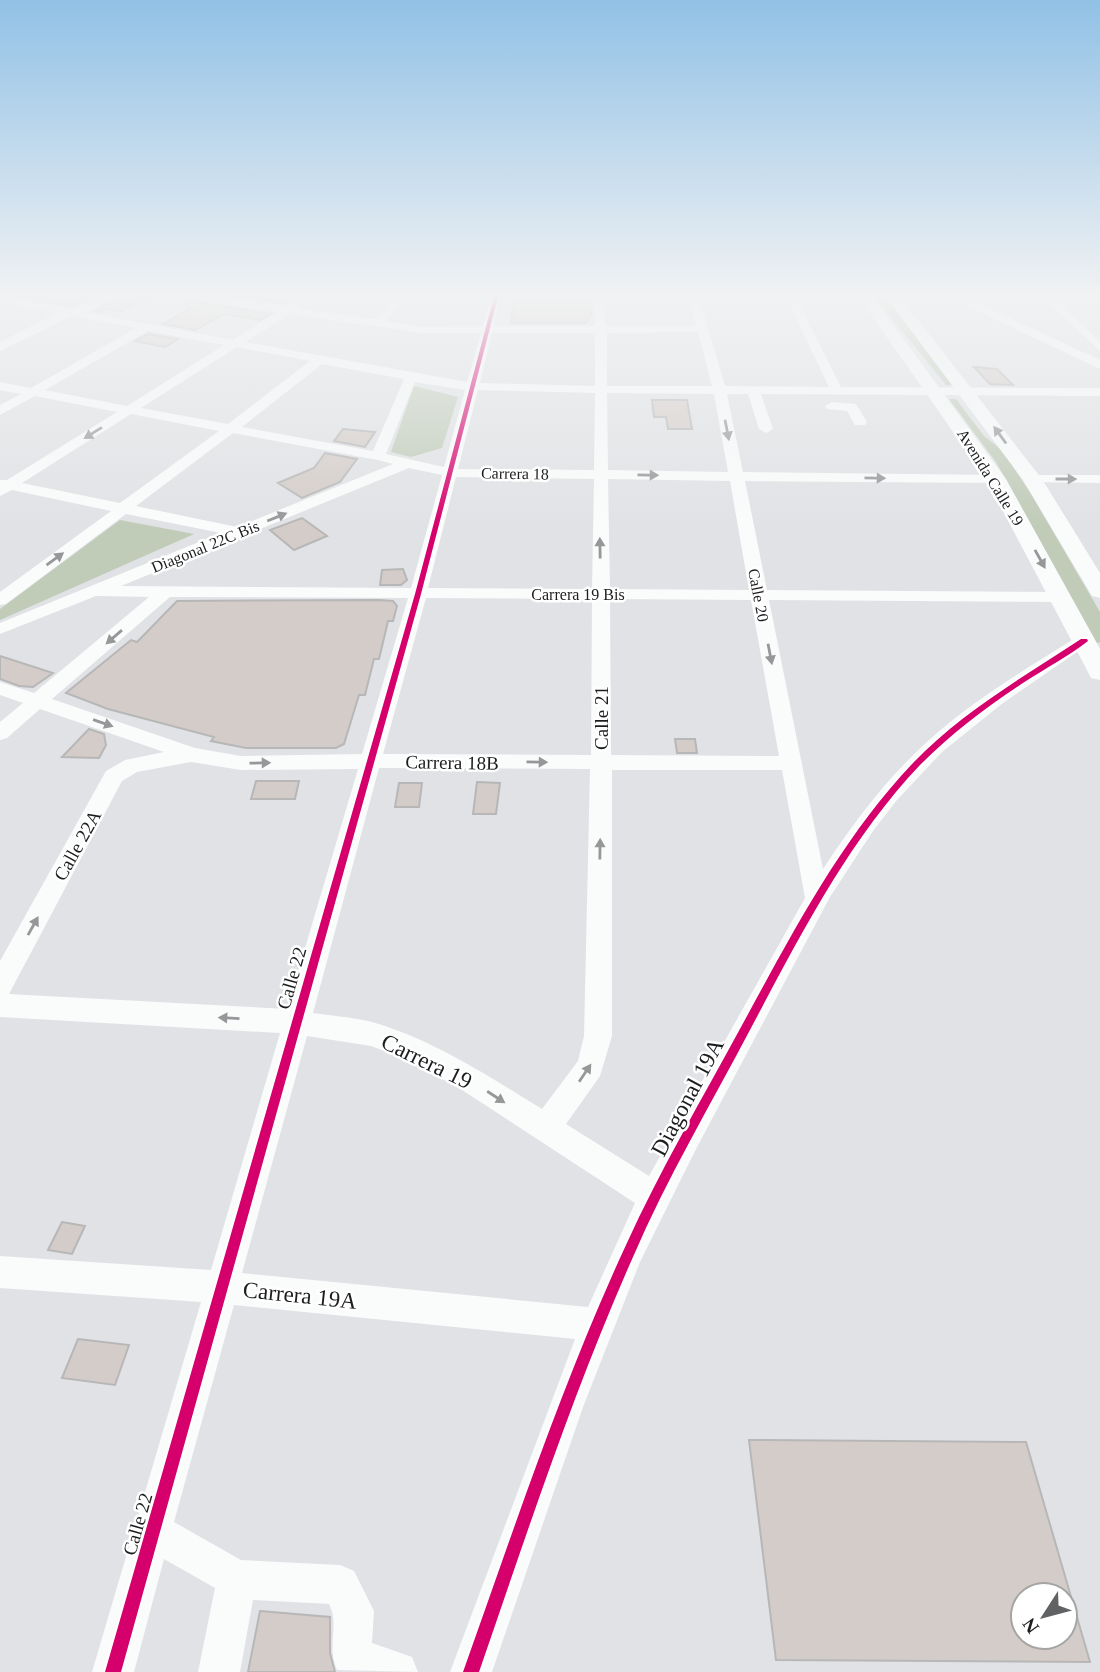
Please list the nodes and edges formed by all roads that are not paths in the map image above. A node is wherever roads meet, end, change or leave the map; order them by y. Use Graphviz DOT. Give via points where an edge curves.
graph roads {
  1 [pos="70,371"];
  2 [pos="191,371"];
  3 [pos="305,371"];
  4 [pos="379,371"];
  5 [pos="392,371"];
  6 [pos="478,371"];
  7 [pos="600,371"];
  8 [pos="714,371"];
  9 [pos="822,371"];
  10 [pos="920,371"];
  11 [pos="951,371"];
  12 [pos="411,377"];
  13 [pos="0,386"];
  14 [pos="474,387"];
  15 [pos="599,390"];
  16 [pos="720,391"];
  17 [pos="753,391"];
  18 [pos="831,391"];
  19 [pos="34,392"];
  20 [pos="935,392"];
  21 [pos="968,392"];
  22 [pos="1100,392"];
  23 [pos="832,406"];
  24 [pos="0,411"];
  25 [pos="129,411"];
  26 [pos="839,421"];
  27 [pos="860,422"];
  28 [pos="766,429"];
  29 [pos="229,430"];
  30 [pos="378,456"];
  31 [pos="446,456"];
  32 [pos="409,462"];
  33 [pos="599,474"];
  34 [pos="736,476"];
  35 [pos="996,479"];
  36 [pos="1031,479"];
  37 [pos="1100,479"];
  38 [pos="3,487"];
  39 [pos="124,509"];
  40 [pos="239,532"];
  41 [pos="95,591"];
  42 [pos="1100,591"];
  43 [pos="158,592"];
  44 [pos="418,594"];
  45 [pos="601,594"];
  46 [pos="759,595"];
  47 [pos="1061,597"];
  48 [pos="0,600"];
  49 [pos="0,629"];
  50 [pos="1084,641"];
  51 [pos="1100,672"];
  52 [pos="0,688"];
  53 [pos="39,701"];
  54 [pos="0,733"];
  55 [pos="193,755"];
  56 [pos="371,761"];
  57 [pos="601,763"];
  58 [pos="791,764"];
  59 [pos="817,899"];
  60 [pos="0,986"];
  61 [pos="0,1005"];
  62 [pos="297,1022"];
  63 [pos="545,1129"];
  64 [pos="655,1198"];
  65 [pos="0,1272"];
  66 [pos="222,1287"];
  67 [pos="598,1325"];
  68 [pos="153,1531"];
  69 [pos="237,1579"];
  70 [pos="113,1672"];
  71 [pos="219,1672"];
  72 [pos="397,1672"];
  73 [pos="471,1672"];
  1 -- 19 [label="street"];
  2 -- 25 [label="street"];
  3 -- 29 [label="street"];
  4 -- 12 [label="street"];
  5 -- 14 [label="street"];
  6 -- 14 [label="street, Calle 22"];
  7 -- 15 [label="street, Calle 21"];
  8 -- 16 [label="street, Calle 20"];
  9 -- 18 [label="street"];
  10 -- 20 [label="main road, Avenida Calle 19"];
  11 -- 21 [label="main road, Avenida Calle 19"];
  12 -- 14 [label="street"];
  12 -- 30 [label="street"];
  13 -- 19 [label="street, Carrera 18"];
  14 -- 15 [label="street"];
  14 -- 31 [label="street, Calle 22"];
  15 -- 16 [label="street"];
  15 -- 33 [label="street, Calle 21"];
  16 -- 17 [label="street"];
  16 -- 34 [label="street, Calle 20, one-way"];
  17 -- 18 [label="street"];
  17 -- 28 [label="street"];
  18 -- 20 [label="street"];
  18 -- 23 [label="street"];
  19 -- 24 [label="street"];
  19 -- 25 [label="street, Carrera 18"];
  20 -- 21 [label="street"];
  20 -- 35 [label="main road, Avenida Calle 19"];
  21 -- 22 [label="street"];
  36 -- 21 [label="main road, Avenida Calle 19, one-way"];
  23 -- 26 [label="street"];
  23 -- 27 [label="street" via="851,407"];
  25 -- 29 [label="street, Carrera 18"];
  25 -- 38 [label="street, one-way"];
  29 -- 30 [label="street, Carrera 18"];
  29 -- 39 [label="street"];
  30 -- 32 [label="street, Carrera 18"];
  31 -- 32 [label="street, Carrera 18"];
  31 -- 32 [label="street"];
  31 -- 33 [label="street, Carrera 18"];
  31 -- 44 [label="street, Calle 22"];
  40 -- 32 [label="street, Diagonal 22C Bis, one-way"];
  33 -- 34 [label="street, Carrera 18, one-way"];
  45 -- 33 [label="street, Calle 21, one-way"];
  34 -- 35 [label="street, Carrera 18, one-way"];
  34 -- 46 [label="street, Calle 20"];
  35 -- 47 [label="main road, Avenida Calle 19, one-way"];
  36 -- 37 [label="street, one-way"];
  36 -- 42 [label="main road, Avenida Calle 19"];
  38 -- 39 [label="street"];
  39 -- 40 [label="street"];
  48 -- 39 [label="street, one-way"];
  40 -- 41 [label="street, Diagonal 22C Bis"];
  41 -- 43 [label="street, Carrera 19 Bis"];
  41 -- 49 [label="street, Diagonal 22C Bis"];
  43 -- 44 [label="street, Carrera 19 Bis"];
  43 -- 53 [label="street, one-way"];
  44 -- 45 [label="street, Carrera 19 Bis"];
  44 -- 56 [label="street, Calle 22"];
  45 -- 46 [label="street, Carrera 19 Bis"];
  45 -- 57 [label="street, Calle 21"];
  46 -- 47 [label="street, Carrera 19 Bis"];
  46 -- 58 [label="street, Calle 20, one-way"];
  47 -- 50 [label="main road, Avenida Calle 19"];
  50 -- 51 [label="main road, Avenida Calle 19"];
  50 -- 59 [label="street, Diagonal 19A" via="962,724 916,764 873,816"];
  52 -- 53 [label="street, Carrera 18B"];
  53 -- 54 [label="street"];
  53 -- 55 [label="street, Carrera 18B, one-way"];
  55 -- 56 [label="street, Carrera 18B, one-way" via="241,763"];
  60 -- 55 [label="street, Calle 22A, one-way" via="114,776 145,761"];
  56 -- 57 [label="street, Carrera 18B, one-way"];
  56 -- 62 [label="street, Calle 22"];
  57 -- 58 [label="street, Carrera 18B"];
  63 -- 57 [label="street, Calle 21, one-way" via="596,1054"];
  58 -- 59 [label="street, Calle 20"];
  59 -- 64 [label="street, Diagonal 19A"];
  62 -- 61 [label="street, Carrera 19, one-way"];
  62 -- 63 [label="street, Carrera 19, one-way" via="370,1034 412,1049 469,1079"];
  62 -- 66 [label="street, Calle 22"];
  63 -- 64 [label="street, Carrera 19"];
  64 -- 67 [label="street, Diagonal 19A"];
  65 -- 66 [label="street, Carrera 19A"];
  66 -- 67 [label="street, Carrera 19A"];
  66 -- 68 [label="street, Calle 22"];
  67 -- 73 [label="street, Diagonal 19A"];
  68 -- 69 [label="street"];
  68 -- 70 [label="street, Calle 22"];
  69 -- 71 [label="street"];
  69 -- 72 [label="street" via="340,1585 354,1611 351,1657"];
}
